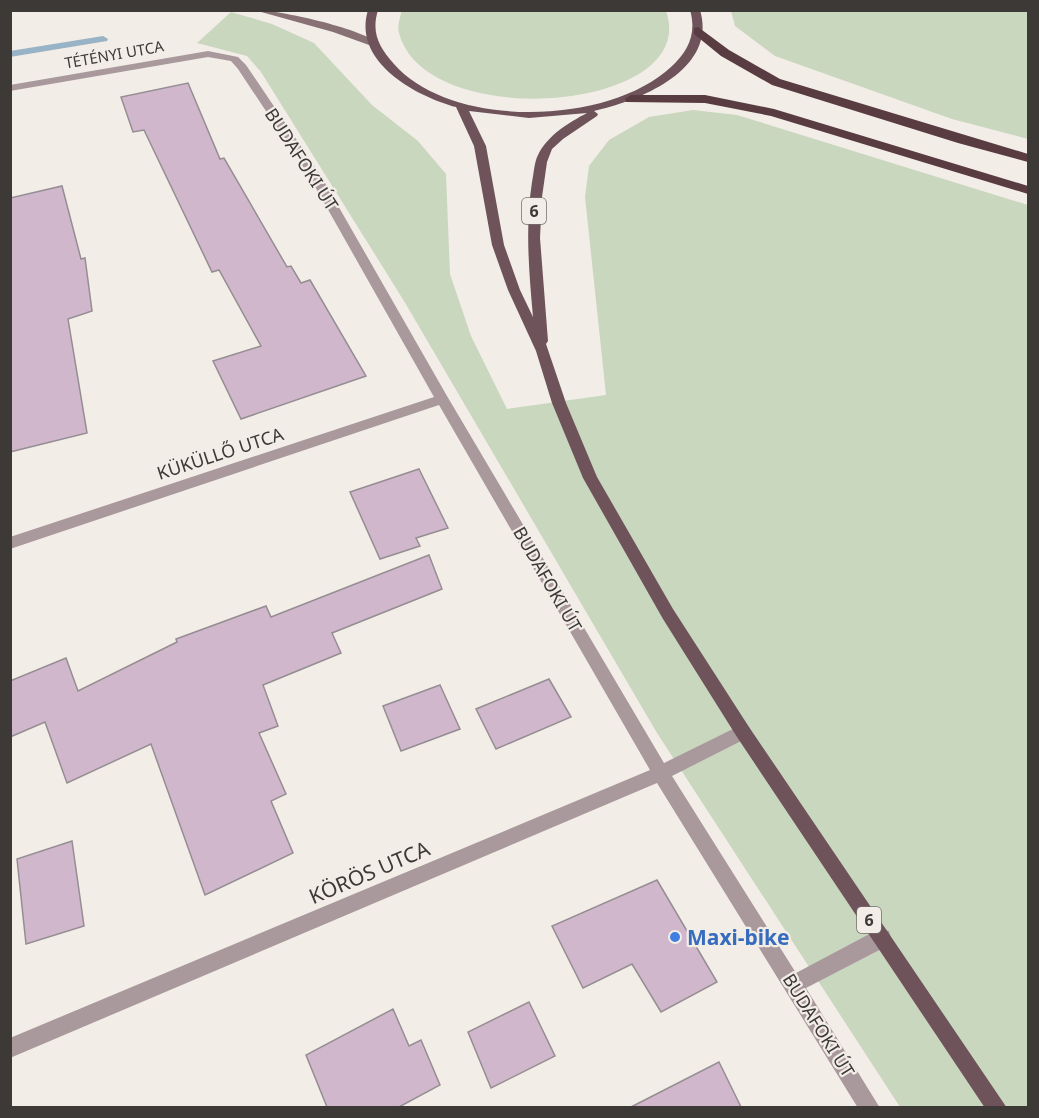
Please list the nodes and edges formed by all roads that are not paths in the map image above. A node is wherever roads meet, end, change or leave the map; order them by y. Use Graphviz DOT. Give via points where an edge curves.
graph roads {
  1 [pos="259,10"];
  2 [pos="373,10"];
  3 [pos="694,10"];
  4 [pos="698,32"];
  5 [pos="373,43"];
  6 [pos="223,55"];
  7 [pos="10,88"];
  8 [pos="631,99"];
  9 [pos="461,106"];
  10 [pos="609,106"];
  11 [pos="1029,158"];
  12 [pos="1029,190"];
  13 [pos="543,351"];
  14 [pos="442,399"];
  15 [pos="10,543"];
  16 [pos="743,732"];
  17 [pos="661,772"];
  18 [pos="882,938"];
  19 [pos="794,984"];
  20 [pos="10,1048"];
  21 [pos="870,1107"];
  22 [pos="997,1107"];
  1 -- 5 [label="main road"];
  2 -- 5 [label="main road"];
  3 -- 4 [label="main road"];
  4 -- 8 [label="main road, 6" via="693,50 680,69"];
  4 -- 11 [label="highway" via="725,53 776,82"];
  5 -- 9 [label="main road, 6" via="394,73 412,86"];
  6 -- 7 [label="street, TÉTÉNYI UTCA" via="185,56"];
  6 -- 14 [label="street, BUDAFOKI ÚT" via="242,68 315,176"];
  8 -- 10 [label="main road, 6"];
  8 -- 12 [label="highway" via="705,99 774,113"];
  9 -- 10 [label="main road, 6" via="540,115"];
  9 -- 13 [label="main road, 6" via="480,146 498,244 514,290"];
  10 -- 13 [label="main road, 6" via="580,120 555,140 543,156 534,202 534,255"];
  13 -- 16 [label="main road, 6" via="559,403 590,478 668,614"];
  14 -- 15 [label="street, KÜKÜLLŐ UTCA"];
  14 -- 17 [label="street, BUDAFOKI ÚT"];
  16 -- 17 [label="street, KÖRÖS UTCA"];
  16 -- 18 [label="main road, 6"];
  17 -- 19 [label="street, BUDAFOKI ÚT"];
  17 -- 20 [label="street, KÖRÖS UTCA"];
  18 -- 19 [label="street"];
  18 -- 22 [label="main road, 6"];
  19 -- 21 [label="street, BUDAFOKI ÚT"];
}
